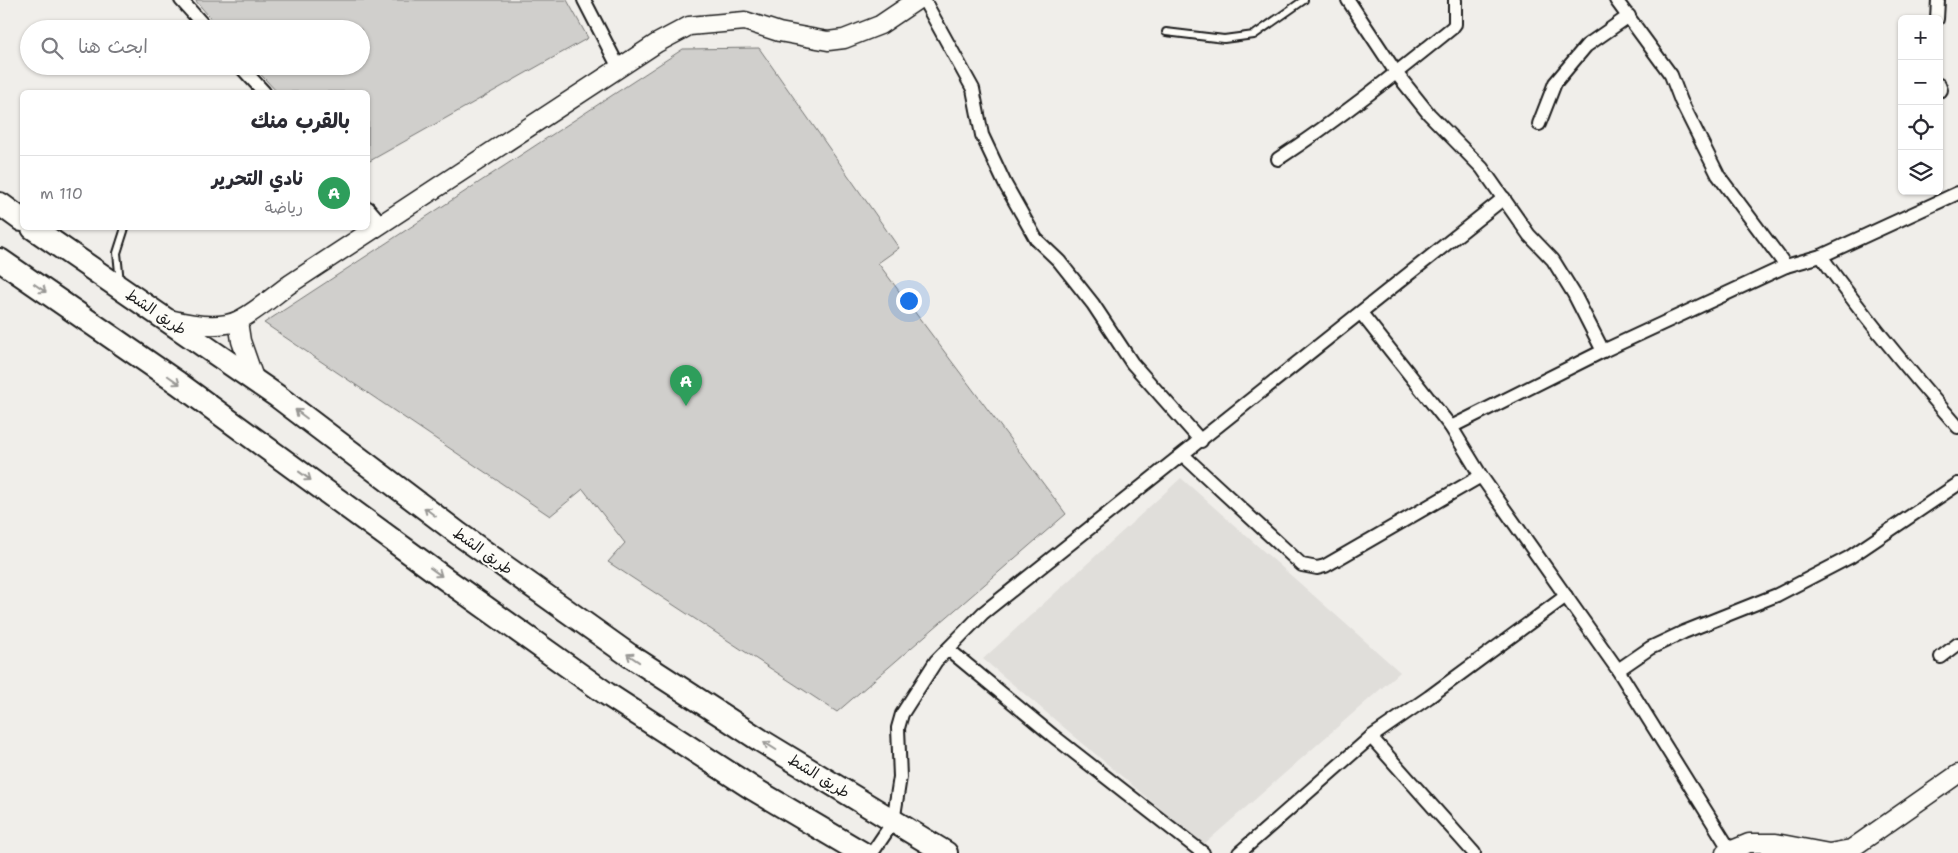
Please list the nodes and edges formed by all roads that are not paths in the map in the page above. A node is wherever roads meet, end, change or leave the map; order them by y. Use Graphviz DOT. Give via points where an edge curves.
graph roads {
  1 [pos="181,0"];
  2 [pos="584,0"];
  3 [pos="917,0"];
  4 [pos="924,0"];
  5 [pos="1304,0"];
  6 [pos="1348,0"];
  7 [pos="1455,0"];
  8 [pos="1616,0"];
  9 [pos="1938,0"];
  10 [pos="1938,15"];
  11 [pos="1629,16"];
  12 [pos="199,20"];
  13 [pos="1166,32"];
  14 [pos="619,68"];
  15 [pos="1397,74"];
  16 [pos="248,75"];
  17 [pos="262,90"];
  18 [pos="1539,124"];
  19 [pos="1278,159"];
  20 [pos="1958,193"];
  21 [pos="1504,198"];
  22 [pos="370,210"];
  23 [pos="381,224"];
  24 [pos="37,230"];
  25 [pos="124,230"];
  26 [pos="1821,256"];
  27 [pos="0,260"];
  28 [pos="1786,266"];
  29 [pos="121,288"];
  30 [pos="1361,312"];
  31 [pos="164,317"];
  32 [pos="238,321"];
  33 [pos="1603,351"];
  34 [pos="254,381"];
  35 [pos="1451,427"];
  36 [pos="1958,427"];
  37 [pos="1201,441"];
  38 [pos="1183,455"];
  39 [pos="1481,476"];
  40 [pos="1958,484"];
  41 [pos="1566,596"];
  42 [pos="1958,644"];
  43 [pos="948,649"];
  44 [pos="1941,657"];
  45 [pos="1618,670"];
  46 [pos="1371,737"];
  47 [pos="1958,774"];
  48 [pos="892,822"];
  49 [pos="1728,852"];
  50 [pos="862,853"];
  51 [pos="872,853"];
  52 [pos="946,853"];
  53 [pos="1203,853"];
  54 [pos="1239,853"];
  55 [pos="1474,853"];
  1 -- 12 [label="street"];
  2 -- 14 [label="street"];
  3 -- 14 [label="street" via="880,25 844,38 828,40 779,32 745,21 689,26"];
  4 -- 37 [label="street" via="973,89 982,135 1004,184 1036,239 1093,304 1132,363"];
  5 -- 13 [label="lane" via="1254,35 1224,40"];
  6 -- 15 [label="street"];
  7 -- 15 [label="street" via="1455,24 1452,28"];
  8 -- 11 [label="street"];
  9 -- 10 [label="street"];
  11 -- 18 [label="street" via="1586,46 1555,83"];
  11 -- 28 [label="street" via="1671,75 1718,175"];
  14 -- 23 [label="street"];
  15 -- 19 [label="street"];
  15 -- 21 [label="street" via="1429,114 1482,168"];
  16 -- 17 [label="street"];
  20 -- 26 [label="street"];
  21 -- 30 [label="street"];
  21 -- 33 [label="street" via="1529,235 1553,260"];
  22 -- 23 [label="street"];
  23 -- 32 [label="street"];
  24 -- 29 [label="highway, طريق الشط"];
  25 -- 29 [label="lane" via="117,253"];
  26 -- 28 [label="street"];
  26 -- 36 [label="street" via="1862,312"];
  27 -- 50 [label="highway, one-way" via="178,383 608,694 752,788"];
  28 -- 33 [label="street"];
  29 -- 31 [label="highway, طريق الشط"];
  30 -- 35 [label="street"];
  30 -- 37 [label="street"];
  31 -- 32 [label="street" via="188,324"];
  31 -- 34 [label="highway, طريق الشط"];
  32 -- 34 [label="street"];
  33 -- 35 [label="street"];
  48 -- 34 [label="highway, طريق الشط, one-way" via="629,655 459,534"];
  35 -- 39 [label="street"];
  37 -- 38 [label="street"];
  38 -- 39 [label="street" via="1302,565 1316,568 1325,566"];
  38 -- 43 [label="street" via="983,613"];
  39 -- 41 [label="street"];
  40 -- 45 [label="street" via="1850,557 1777,595 1650,648"];
  41 -- 45 [label="street"];
  41 -- 46 [label="street"];
  42 -- 44 [label="street"];
  43 -- 48 [label="street" via="902,714 898,728 900,777"];
  43 -- 53 [label="street"];
  45 -- 49 [label="street"];
  46 -- 54 [label="street"];
  46 -- 55 [label="street"];
  47 -- 49 [label="street" via="1852,849 1829,853 1776,843 1749,843"];
  48 -- 51 [label="street"];
  48 -- 52 [label="highway, طريق الشط"];
}
